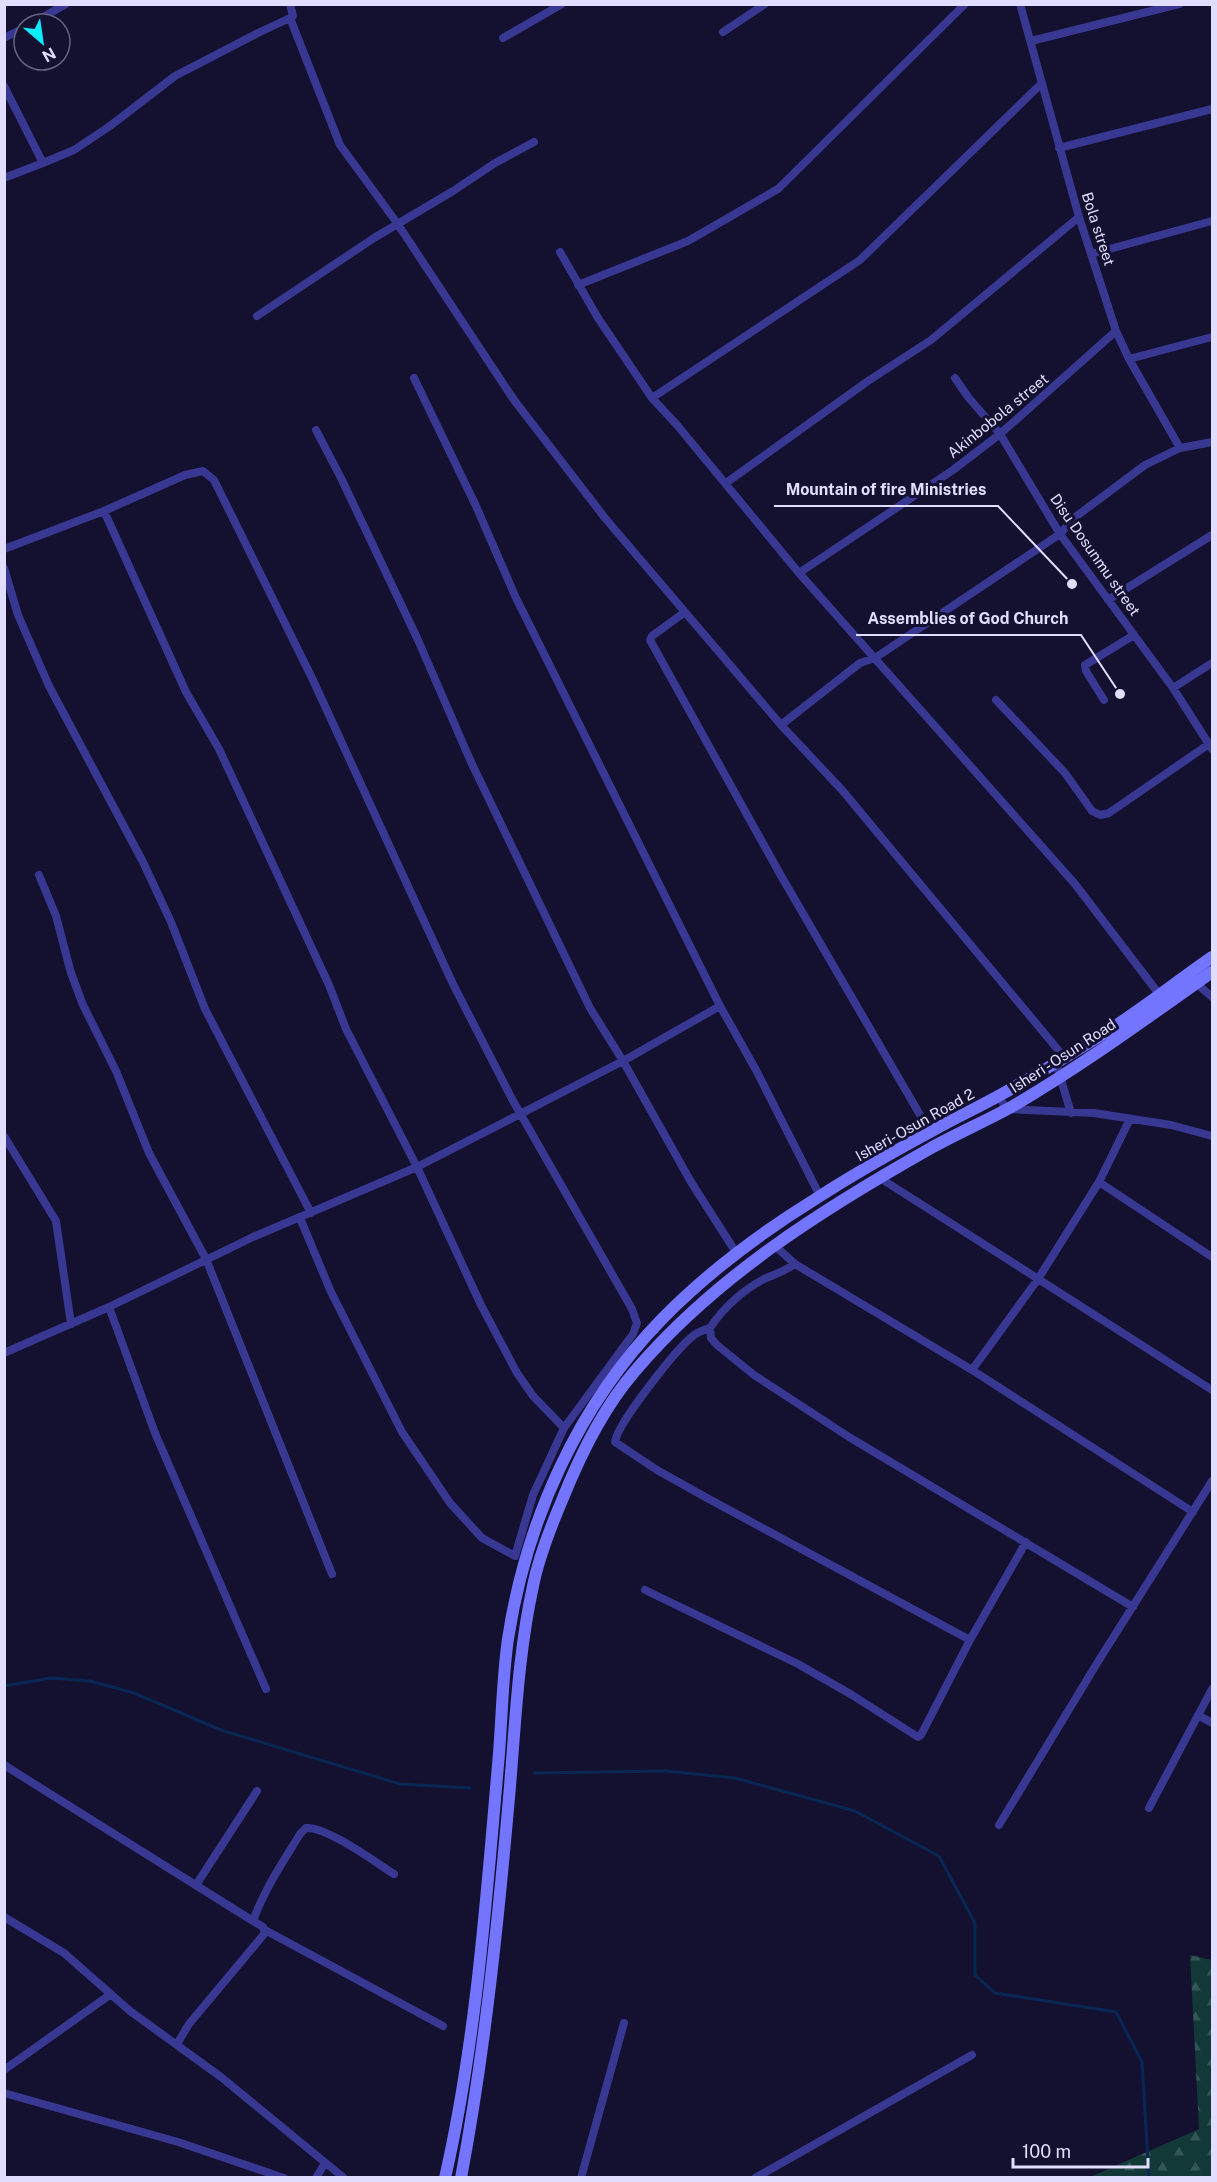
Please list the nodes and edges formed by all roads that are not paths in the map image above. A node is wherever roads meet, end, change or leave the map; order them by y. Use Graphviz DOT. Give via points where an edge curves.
graph roads {
  1 [pos="66,4"];
  2 [pos="290,4"];
  3 [pos="562,4"];
  4 [pos="765,4"];
  5 [pos="965,4"];
  6 [pos="1020,4"];
  7 [pos="1179,4"];
  8 [pos="52,12"];
  9 [pos="290,18"];
  10 [pos="723,32"];
  11 [pos="503,38"];
  12 [pos="1031,41"];
  13 [pos="1042,83"];
  14 [pos="4,86"];
  15 [pos="1212,110"];
  16 [pos="534,142"];
  17 [pos="1059,148"];
  18 [pos="43,163"];
  19 [pos="4,178"];
  20 [pos="1079,218"];
  21 [pos="1212,221"];
  22 [pos="398,223"];
  23 [pos="560,252"];
  24 [pos="1091,254"];
  25 [pos="578,285"];
  26 [pos="257,316"];
  27 [pos="1116,331"];
  28 [pos="1212,337"];
  29 [pos="1129,359"];
  30 [pos="414,378"];
  31 [pos="955,378"];
  32 [pos="652,398"];
  33 [pos="316,430"];
  34 [pos="1000,434"];
  35 [pos="1212,442"];
  36 [pos="1180,448"];
  37 [pos="726,483"];
  38 [pos="104,511"];
  39 [pos="1060,534"];
  40 [pos="1212,535"];
  41 [pos="4,549"];
  42 [pos="4,568"];
  43 [pos="799,573"];
  44 [pos="1108,600"];
  45 [pos="685,612"];
  46 [pos="1134,635"];
  47 [pos="875,658"];
  48 [pos="1212,663"];
  49 [pos="1173,688"];
  50 [pos="996,700"];
  51 [pos="1104,700"];
  52 [pos="781,725"];
  53 [pos="1211,746"];
  54 [pos="39,874"];
  55 [pos="1212,957"];
  56 [pos="1212,972"];
  57 [pos="1196,983"];
  58 [pos="1160,994"];
  59 [pos="1212,997"];
  60 [pos="720,1006"];
  61 [pos="1060,1060"];
  62 [pos="623,1061"];
  63 [pos="1060,1078"];
  64 [pos="998,1096"];
  65 [pos="1007,1109"];
  66 [pos="1071,1113"];
  67 [pos="520,1114"];
  68 [pos="1130,1119"];
  69 [pos="930,1132"];
  70 [pos="1212,1136"];
  71 [pos="4,1137"];
  72 [pos="417,1167"];
  73 [pos="880,1178"];
  74 [pos="1099,1182"];
  75 [pos="820,1196"];
  76 [pos="311,1213"];
  77 [pos="300,1218"];
  78 [pos="774,1245"];
  79 [pos="738,1254"];
  80 [pos="1212,1257"];
  81 [pos="206,1259"];
  82 [pos="795,1264"];
  83 [pos="1038,1279"];
  84 [pos="109,1307"];
  85 [pos="71,1324"];
  86 [pos="710,1328"];
  87 [pos="6,1350"];
  88 [pos="972,1370"];
  89 [pos="1212,1390"];
  90 [pos="564,1428"];
  91 [pos="1212,1481"];
  92 [pos="1193,1512"];
  93 [pos="1026,1542"];
  94 [pos="332,1574"];
  95 [pos="645,1590"];
  96 [pos="1133,1607"];
  97 [pos="970,1640"];
  98 [pos="266,1689"];
  99 [pos="1212,1689"];
  100 [pos="1198,1715"];
  101 [pos="1212,1723"];
  102 [pos="4,1765"];
  103 [pos="257,1791"];
  104 [pos="1149,1808"];
  105 [pos="999,1825"];
  106 [pos="394,1874"];
  107 [pos="196,1885"];
  108 [pos="4,1917"];
  109 [pos="254,1921"];
  110 [pos="265,1930"];
  111 [pos="111,1994"];
  112 [pos="624,2024"];
  113 [pos="443,2026"];
  114 [pos="177,2044"];
  115 [pos="972,2055"];
  116 [pos="4,2070"];
  117 [pos="4,2093"];
  118 [pos="326,2163"];
  119 [pos="284,2178"];
  120 [pos="316,2178"];
  121 [pos="344,2178"];
  122 [pos="445,2178"];
  123 [pos="461,2178"];
  124 [pos="581,2178"];
  125 [pos="754,2178"];
  1 -- 8 [label="street"];
  2 -- 9 [label="street"];
  3 -- 11 [label="street"];
  4 -- 10 [label="street"];
  5 -- 25 [label="street" via="778,189 688,241"];
  6 -- 12 [label="street, Bola street"];
  7 -- 12 [label="street"];
  9 -- 18 [label="street" via="175,76 74,150"];
  9 -- 22 [label="street" via="340,145"];
  12 -- 13 [label="street, Bola street"];
  13 -- 17 [label="street, Bola street"];
  13 -- 32 [label="street" via="860,260"];
  14 -- 18 [label="street"];
  15 -- 17 [label="street"];
  16 -- 22 [label="street"];
  17 -- 20 [label="street, Bola street"];
  18 -- 19 [label="street"];
  20 -- 24 [label="street, Bola street"];
  20 -- 37 [label="street" via="931,340"];
  21 -- 24 [label="street"];
  22 -- 26 [label="street"];
  22 -- 45 [label="street" via="514,400 605,518"];
  23 -- 25 [label="street"];
  24 -- 27 [label="street, Bola street"];
  25 -- 32 [label="street"];
  27 -- 29 [label="street, Bola street"];
  27 -- 34 [label="street, Akinbobola street"];
  28 -- 29 [label="street"];
  29 -- 36 [label="street, Bola street"];
  30 -- 60 [label="street" via="516,598"];
  31 -- 34 [label="street, Disu Dosunmu street"];
  32 -- 37 [label="street"];
  33 -- 62 [label="street" via="590,1008"];
  34 -- 39 [label="street, Disu Dosunmu street"];
  34 -- 43 [label="street, Akinbobola street"];
  35 -- 36 [label="street"];
  36 -- 39 [label="street" via="1145,465 1074,518"];
  37 -- 43 [label="street"];
  38 -- 41 [label="street"];
  38 -- 67 [label="street" via="185,475 203,471 214,480 312,678 453,984"];
  38 -- 72 [label="street" via="186,692 219,749 344,1023"];
  39 -- 44 [label="street, Disu Dosunmu street"];
  39 -- 47 [label="street"];
  40 -- 44 [label="street"];
  42 -- 76 [label="street" via="18,615 49,686 143,862 205,1009"];
  43 -- 47 [label="street"];
  44 -- 46 [label="street, Disu Dosunmu street"];
  45 -- 52 [label="street"];
  45 -- 69 [label="street" via="650,640"];
  46 -- 49 [label="street, Disu Dosunmu street"];
  46 -- 51 [label="street" via="1085,665"];
  47 -- 52 [label="street" via="860,663"];
  47 -- 58 [label="street" via="1076,884"];
  48 -- 49 [label="street"];
  49 -- 53 [label="street, Disu Dosunmu street"];
  50 -- 53 [label="street" via="1065,773 1092,811 1100,815 1109,813"];
  52 -- 61 [label="street" via="842,790"];
  54 -- 81 [label="street" via="83,1005 116,1071 149,1152"];
  55 -- 58 [label="main road, Isheri- Osun Road 2"];
  56 -- 57 [label="main road, Isheri - Osun Road"];
  57 -- 59 [label="street"];
  57 -- 63 [label="main road, Isheri - Osun Road"];
  58 -- 61 [label="main road, Isheri- Osun Road 2"];
  60 -- 62 [label="street"];
  60 -- 75 [label="street"];
  61 -- 63 [label="street"];
  61 -- 64 [label="main road, Isheri- Osun Road 2"];
  62 -- 67 [label="street"];
  62 -- 79 [label="street" via="691,1182"];
  63 -- 65 [label="main road, Isheri - Osun Road"];
  63 -- 66 [label="street"];
  64 -- 65 [label="street"];
  64 -- 69 [label="main road, Isheri- Osun Road 2"];
  65 -- 66 [label="street"];
  65 -- 73 [label="main road, Isheri - Osun Road"];
  66 -- 68 [label="street"];
  67 -- 72 [label="street"];
  67 -- 90 [label="street" via="637,1323"];
  68 -- 70 [label="street"];
  68 -- 74 [label="street"];
  69 -- 75 [label="main road, Isheri- Osun Road 2"];
  71 -- 85 [label="street" via="56,1221"];
  72 -- 76 [label="street"];
  72 -- 90 [label="street" via="517,1372 533,1396"];
  73 -- 78 [label="main road, Isheri - Osun Road"];
  73 -- 83 [label="street"];
  74 -- 80 [label="street"];
  74 -- 83 [label="street"];
  75 -- 79 [label="main road, Isheri- Osun Road 2"];
  76 -- 77 [label="street"];
  77 -- 81 [label="street"];
  77 -- 90 [label="street" via="330,1292 402,1432 450,1503 482,1538 514,1556 533,1495"];
  78 -- 82 [label="street"];
  78 -- 123 [label="main road, Isheri - Osun Road" via="712,1294 634,1372 602,1417 551,1525 534,1581 522,1643 500,1900 482,2054"];
  79 -- 122 [label="main road, Isheri- Osun Road 2" via="663,1318 590,1409 538,1520 520,1578 508,1641 486,1898 466,2064"];
  81 -- 84 [label="street"];
  81 -- 94 [label="street"];
  82 -- 86 [label="street" via="738,1297"];
  82 -- 88 [label="street"];
  83 -- 88 [label="street"];
  83 -- 89 [label="street"];
  84 -- 85 [label="street"];
  84 -- 98 [label="street" via="155,1433"];
  85 -- 87 [label="street"];
  86 -- 93 [label="street" via="717,1345 754,1375 849,1437"];
  86 -- 97 [label="street" via="692,1336 681,1348 638,1403 615,1442 707,1498"];
  88 -- 92 [label="street"];
  91 -- 92 [label="street"];
  92 -- 96 [label="street"];
  93 -- 96 [label="street"];
  93 -- 97 [label="street"];
  95 -- 97 [label="street" via="798,1664 915,1737 921,1735"];
  96 -- 105 [label="street"];
  99 -- 100 [label="street"];
  100 -- 101 [label="street"];
  100 -- 104 [label="street"];
  102 -- 107 [label="street"];
  103 -- 107 [label="street"];
  106 -- 109 [label="street" via="337,1839 306,1828 268,1887"];
  107 -- 109 [label="street"];
  108 -- 111 [label="street" via="64,1953"];
  109 -- 110 [label="street"];
  110 -- 113 [label="street"];
  110 -- 114 [label="street"];
  111 -- 114 [label="street"];
  111 -- 116 [label="street"];
  112 -- 124 [label="street"];
  114 -- 118 [label="street"];
  115 -- 125 [label="street"];
  117 -- 119 [label="street" via="178,2142"];
  118 -- 120 [label="street"];
  118 -- 121 [label="street"];
}
